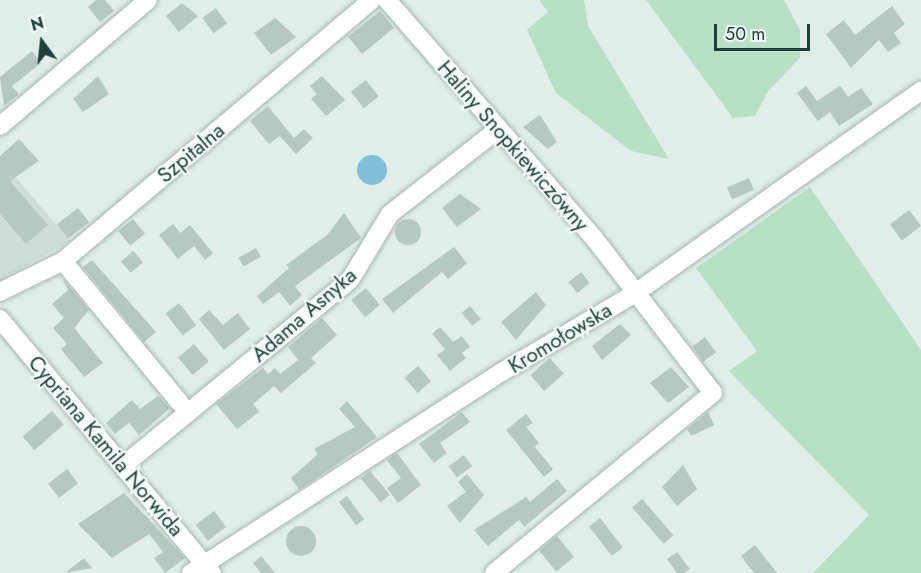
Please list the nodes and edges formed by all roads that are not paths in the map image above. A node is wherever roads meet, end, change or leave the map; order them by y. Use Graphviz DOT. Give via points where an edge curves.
graph roads {
  1 [pos="148,0"];
  2 [pos="372,0"];
  3 [pos="387,0"];
  4 [pos="921,91"];
  5 [pos="0,126"];
  6 [pos="496,130"];
  7 [pos="63,261"];
  8 [pos="0,291"];
  9 [pos="634,294"];
  10 [pos="0,319"];
  11 [pos="180,403"];
  12 [pos="124,465"];
  13 [pos="203,570"];
  14 [pos="494,573"];
  1 -- 5 [label="street"];
  2 -- 7 [label="street, Szpitalna"];
  3 -- 6 [label="street, Haliny Snopkiewiczówny"];
  4 -- 9 [label="street, Kromołowska"];
  6 -- 9 [label="street, Haliny Snopkiewiczówny" via="594,238"];
  6 -- 12 [label="street, Adama Asnyka" via="390,214 350,280"];
  7 -- 8 [label="street, Szpitalna"];
  7 -- 11 [label="street"];
  9 -- 13 [label="street, Kromołowska"];
  9 -- 14 [label="street, Haliny Snopkiewiczówny" via="713,393"];
  10 -- 12 [label="street, Cypriana Kamila Norwida"];
  12 -- 13 [label="street, Cypriana Kamila Norwida"];
}
